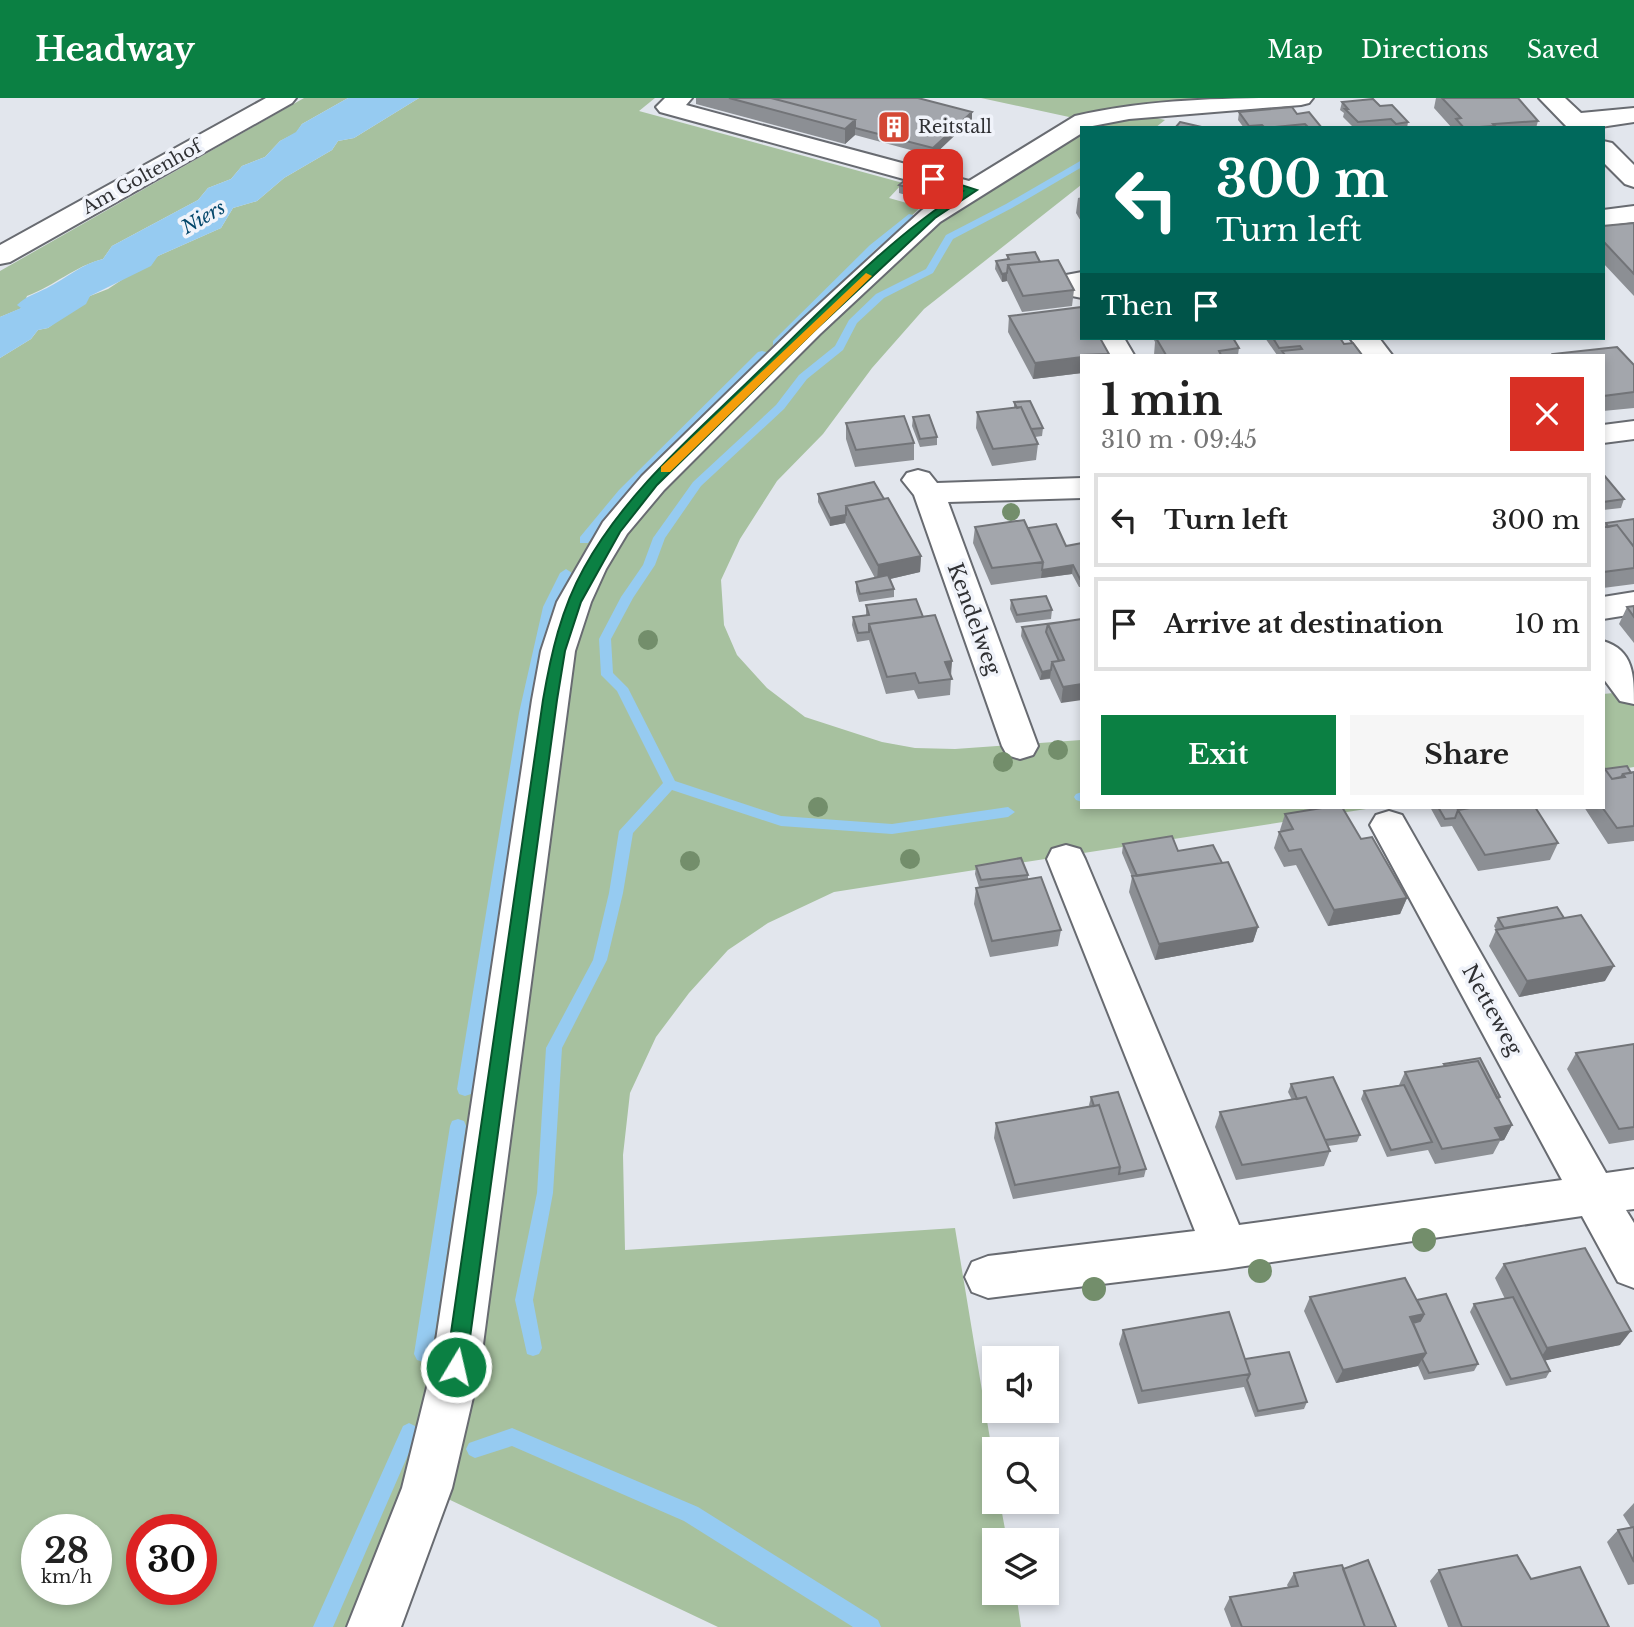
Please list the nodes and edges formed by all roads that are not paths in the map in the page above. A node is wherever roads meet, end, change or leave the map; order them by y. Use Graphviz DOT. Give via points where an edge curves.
graph roads {
  1 [pos="284,98"];
  2 [pos="680,98"];
  3 [pos="1301,98"];
  4 [pos="1551,98"];
  5 [pos="1634,115"];
  6 [pos="1578,124"];
  7 [pos="1605,150"];
  8 [pos="1634,178"];
  9 [pos="972,190"];
  10 [pos="1634,214"];
  11 [pos="1605,218"];
  12 [pos="0,256"];
  13 [pos="1366,340"];
  14 [pos="1377,354"];
  15 [pos="1634,430"];
  16 [pos="1605,434"];
  17 [pos="1080,488"];
  18 [pos="1634,603"];
  19 [pos="1605,608"];
  20 [pos="1605,656"];
  21 [pos="1632,692"];
  22 [pos="1020,746"];
  23 [pos="1389,825"];
  24 [pos="1066,859"];
  25 [pos="1614,1192"];
  26 [pos="1226,1248"];
  27 [pos="1634,1268"];
  28 [pos="988,1277"];
  29 [pos="374,1627"];
  1 -- 12 [label="street, Am Goltenhof"];
  2 -- 9 [label="street" via="668,107"];
  3 -- 9 [label="street" via="1129,112 1084,121"];
  4 -- 6 [label="street"];
  5 -- 6 [label="street"];
  7 -- 8 [label="street"];
  9 -- 29 [label="street" via="931,216 653,482 614,529 574,602 558,651 550,700 456,1367 426,1488"];
  10 -- 11 [label="street"];
  13 -- 14 [label="street"];
  15 -- 16 [label="street"];
  17 -- 22 [label="street, Kendelweg" via="923,486"];
  18 -- 19 [label="street"];
  20 -- 21 [label="street"];
  23 -- 25 [label="street, Netteweg"];
  24 -- 26 [label="street"];
  25 -- 26 [label="street"];
  25 -- 27 [label="street, Netteweg"];
  26 -- 28 [label="street"];
}
